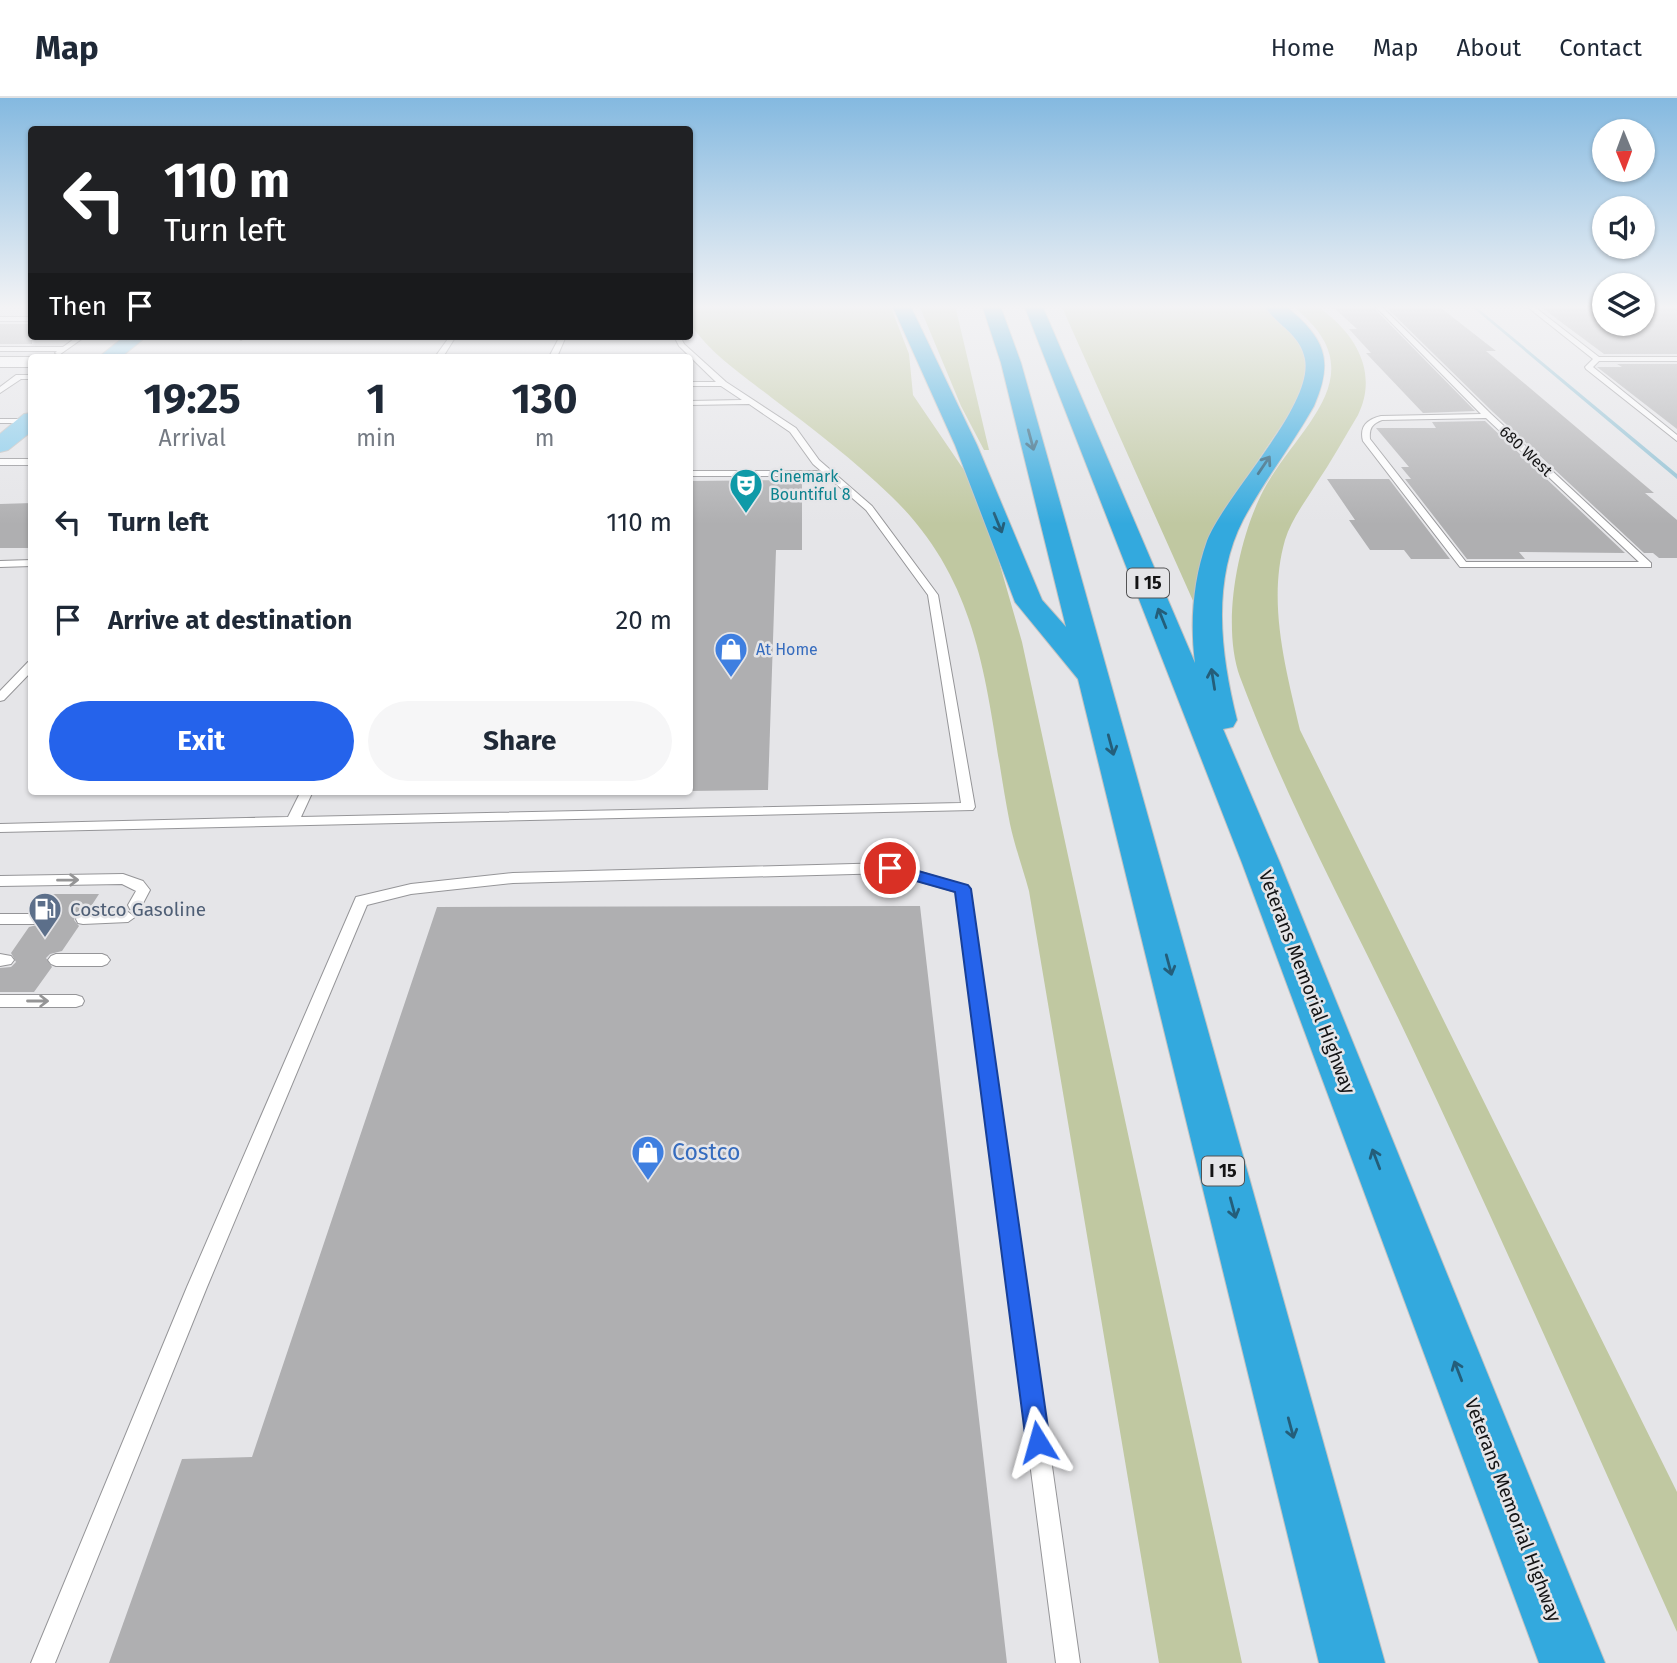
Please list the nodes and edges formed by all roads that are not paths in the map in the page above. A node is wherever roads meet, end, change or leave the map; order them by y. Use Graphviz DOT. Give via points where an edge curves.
graph roads {
  1 [pos="717,378"];
  2 [pos="935,378"];
  3 [pos="1015,378"];
  4 [pos="1063,378"];
  5 [pos="1314,378"];
  6 [pos="1451,378"];
  7 [pos="1602,378"];
  8 [pos="693,384"];
  9 [pos="723,384"];
  10 [pos="750,402"];
  11 [pos="693,403"];
  12 [pos="1488,415"];
  13 [pos="23,423"];
  14 [pos="1677,439"];
  15 [pos="0,445"];
  16 [pos="0,462"];
  17 [pos="28,462"];
  18 [pos="816,473"];
  19 [pos="693,474"];
  20 [pos="0,564"];
  21 [pos="28,564"];
  22 [pos="28,668"];
  23 [pos="1093,679"];
  24 [pos="2,693"];
  25 [pos="305,795"];
  26 [pos="292,822"];
  27 [pos="0,828"];
  28 [pos="1261,863"];
  29 [pos="0,881"];
  30 [pos="0,919"];
  31 [pos="34,919"];
  32 [pos="83,919"];
  33 [pos="57,960"];
  34 [pos="102,960"];
  35 [pos="0,1001"];
  36 [pos="76,1001"];
  37 [pos="43,1663"];
  38 [pos="1068,1663"];
  39 [pos="1352,1663"];
  40 [pos="1572,1663"];
  1 -- 9 [label="lane"];
  2 -- 23 [label="highway, one-way" via="1028,602"];
  3 -- 23 [label="highway, I 15, one-way"];
  28 -- 4 [label="highway, Veterans Memorial Highway / I 15, one-way"];
  28 -- 5 [label="highway, one-way" via="1220,715 1209,648 1210,585 1221,541 1239,503 1309,395"];
  6 -- 12 [label="lane, 680 West"];
  7 -- 14 [label="lane"];
  8 -- 9 [label="lane"];
  9 -- 10 [label="lane"];
  10 -- 11 [label="lane"];
  10 -- 26 [label="lane" via="793,430 816,462 869,508 933,595 968,807"];
  12 -- 12 [label="lane, 680 West" via="1381,418 1365,429 1366,439 1463,565 1648,565"];
  13 -- 15 [label="main road"];
  16 -- 17 [label="lane"];
  18 -- 19 [label="lane"];
  20 -- 21 [label="lane"];
  22 -- 24 [label="lane"];
  23 -- 39 [label="highway, I 15, one-way"];
  25 -- 26 [label="lane"];
  26 -- 27 [label="lane"];
  40 -- 28 [label="highway, Veterans Memorial Highway / I 15, one-way"];
  29 -- 32 [label="lane, one-way" via="123,879 143,890 131,911"];
  30 -- 31 [label="lane"];
  33 -- 34 [label="lane"];
  35 -- 36 [label="lane, one-way"];
  37 -- 38 [label="lane" via="361,901 411,889 513,877 890,868 963,889"];
}
